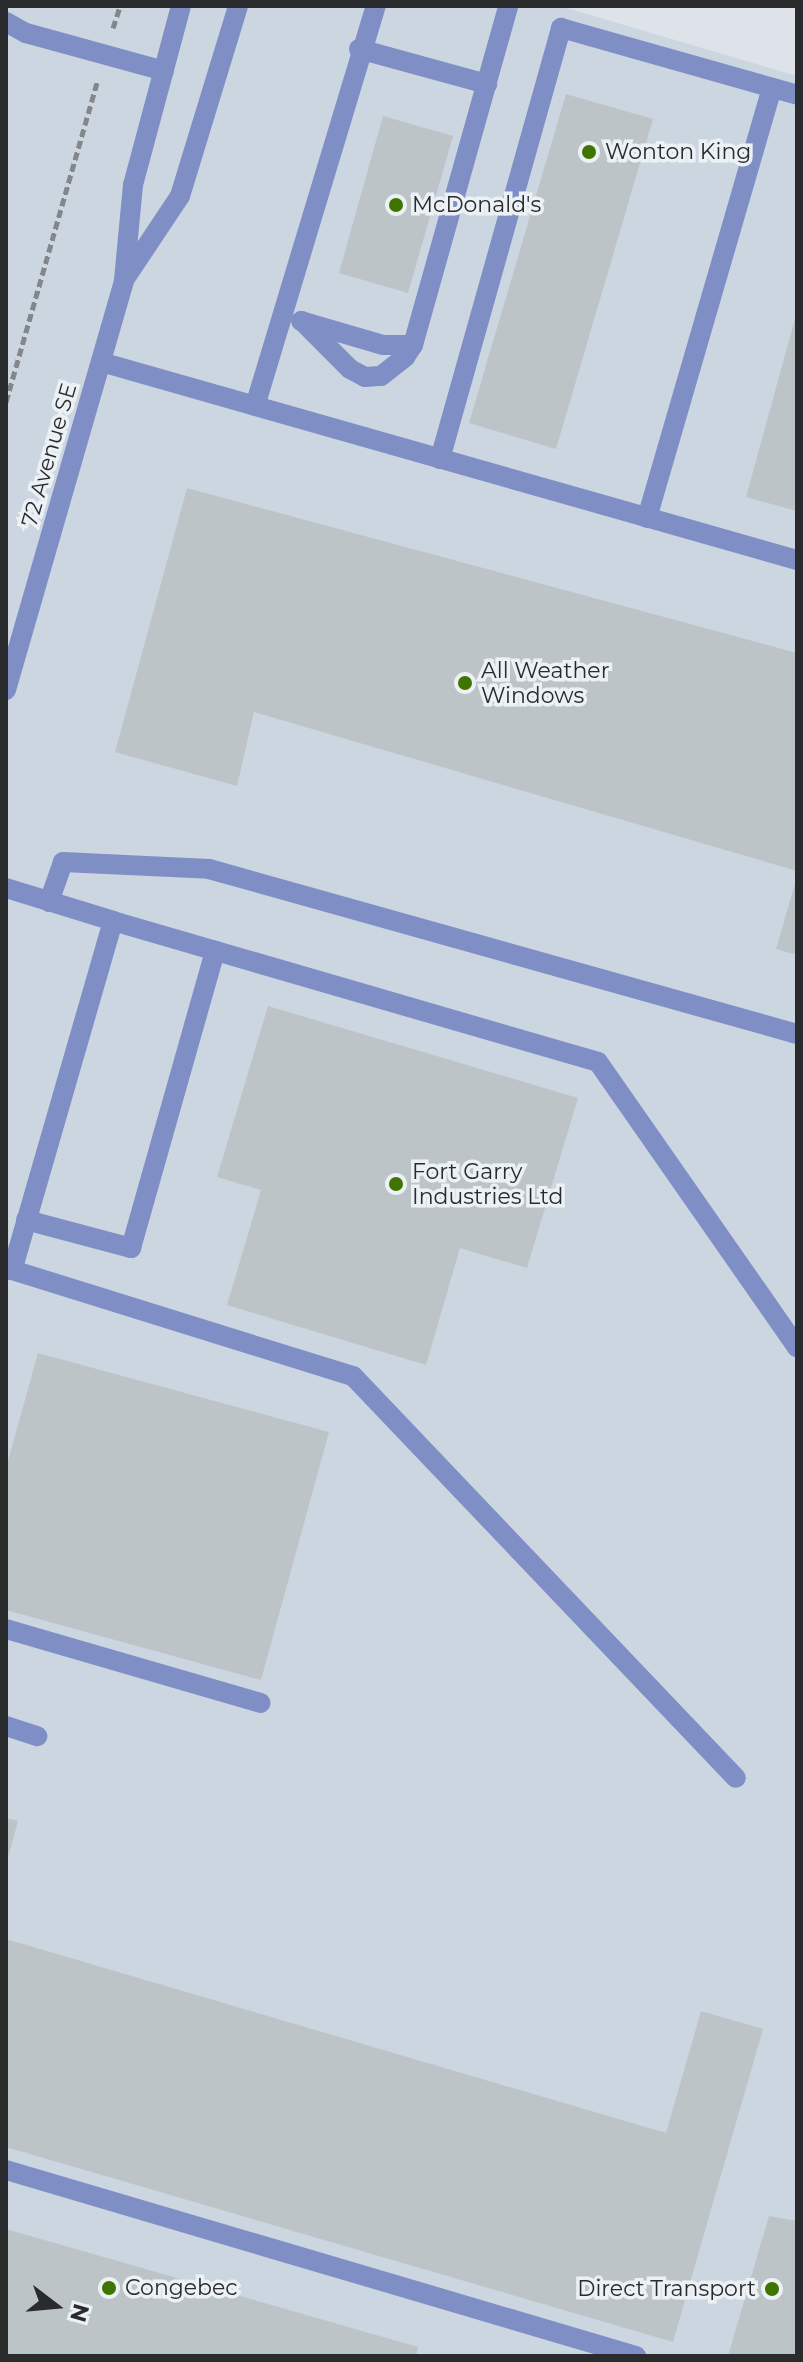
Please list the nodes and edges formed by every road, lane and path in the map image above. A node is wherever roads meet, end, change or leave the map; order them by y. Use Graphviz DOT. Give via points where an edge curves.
graph roads {
  1 [pos="120,6"];
  2 [pos="181,6"];
  3 [pos="238,6"];
  4 [pos="376,6"];
  5 [pos="508,6"];
  6 [pos="6,22"];
  7 [pos="359,49"];
  8 [pos="106,55"];
  9 [pos="164,71"];
  10 [pos="487,84"];
  11 [pos="772,88"];
  12 [pos="797,95"];
  13 [pos="124,280"];
  14 [pos="282,315"];
  15 [pos="302,321"];
  16 [pos="413,345"];
  17 [pos="101,362"];
  18 [pos="6,402"];
  19 [pos="255,406"];
  20 [pos="440,459"];
  21 [pos="647,518"];
  22 [pos="797,560"];
  23 [pos="6,690"];
  24 [pos="6,888"];
  25 [pos="49,902"];
  26 [pos="113,921"];
  27 [pos="215,951"];
  28 [pos="797,1034"];
  29 [pos="26,1220"];
  30 [pos="9,1270"];
  31 [pos="797,1347"];
  32 [pos="6,1629"];
  33 [pos="260,1703"];
  34 [pos="6,1726"];
  35 [pos="37,1736"];
  36 [pos="736,1778"];
  37 [pos="6,2170"];
  38 [pos="636,2356"];
  1 -- 8 [label="path"];
  2 -- 9 [label="street, 72 Avenue SE"];
  3 -- 13 [label="street, 72 Avenue SE" via="180,196"];
  4 -- 7 [label="street"];
  5 -- 10 [label="street"];
  6 -- 8 [label="street" via="26,33"];
  7 -- 10 [label="street"];
  7 -- 14 [label="street"];
  8 -- 9 [label="street"];
  8 -- 18 [label="path"];
  9 -- 13 [label="street, 72 Avenue SE" via="133,185"];
  10 -- 16 [label="street"];
  11 -- 12 [label="street"];
  11 -- 20 [label="street" via="561,28"];
  11 -- 21 [label="street"];
  13 -- 17 [label="street, 72 Avenue SE"];
  14 -- 15 [label="street"];
  14 -- 19 [label="street"];
  15 -- 16 [label="street" via="383,345"];
  15 -- 16 [label="street" via="365,377 393,370"];
  17 -- 19 [label="street"];
  17 -- 23 [label="street, 72 Avenue SE"];
  19 -- 20 [label="street"];
  20 -- 21 [label="street"];
  21 -- 22 [label="street"];
  24 -- 25 [label="street"];
  25 -- 26 [label="street"];
  25 -- 28 [label="street" via="63,862 209,869"];
  26 -- 27 [label="street"];
  26 -- 29 [label="street"];
  27 -- 29 [label="street" via="131,1248"];
  27 -- 31 [label="street" via="598,1062"];
  29 -- 30 [label="street"];
  30 -- 36 [label="street" via="353,1376"];
  32 -- 33 [label="street"];
  34 -- 35 [label="street"];
  37 -- 38 [label="street"];
}
